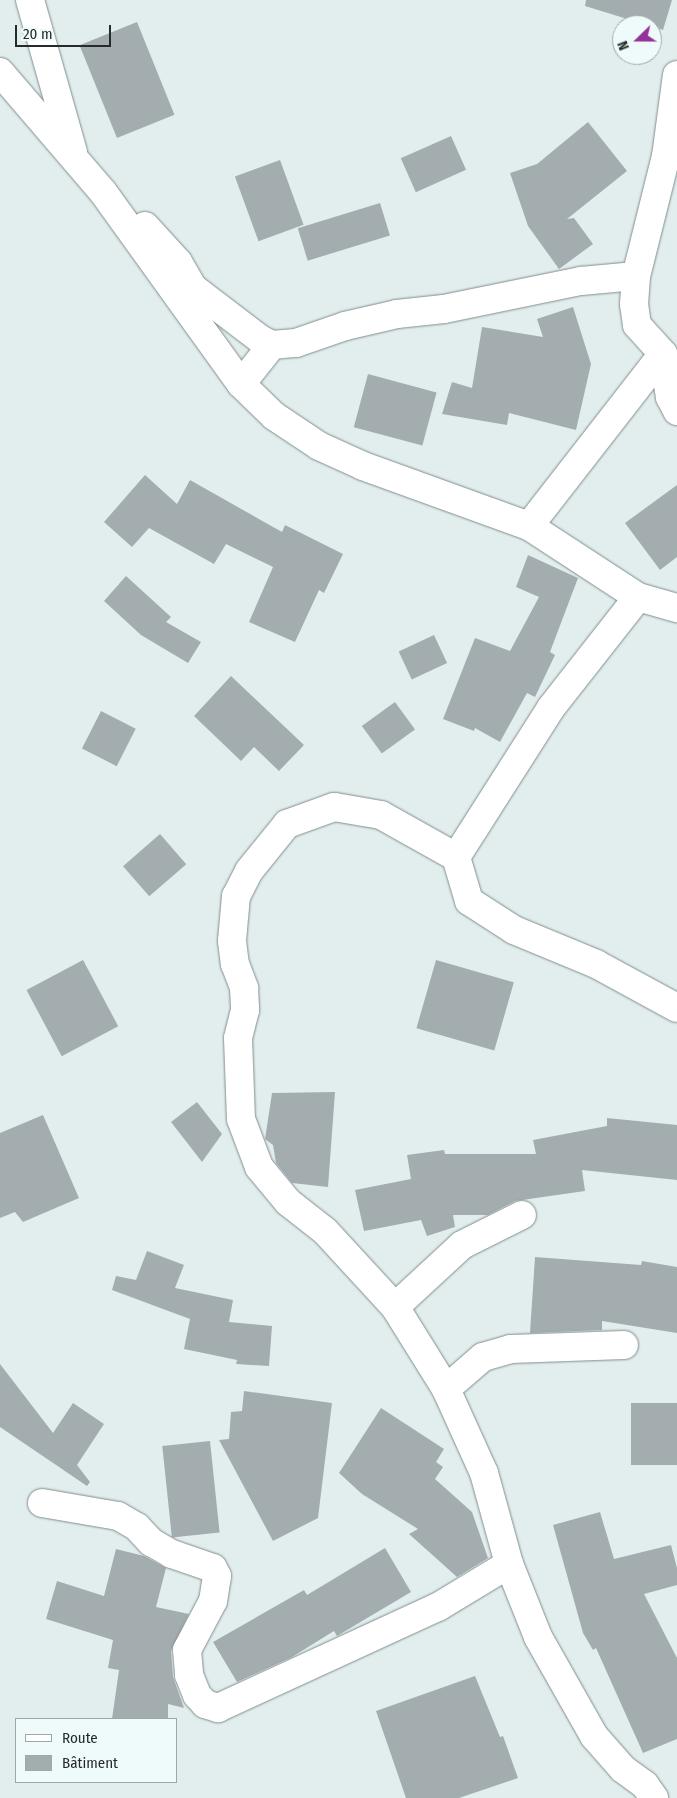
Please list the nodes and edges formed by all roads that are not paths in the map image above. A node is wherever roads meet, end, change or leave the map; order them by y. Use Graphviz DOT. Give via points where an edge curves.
graph roads {
  1 [pos="30,0"];
  2 [pos="0,72"];
  3 [pos="677,75"];
  4 [pos="75,161"];
  5 [pos="103,192"];
  6 [pos="636,276"];
  7 [pos="272,345"];
  8 [pos="664,354"];
  9 [pos="241,384"];
  10 [pos="677,411"];
  11 [pos="529,526"];
  12 [pos="638,596"];
  13 [pos="677,608"];
  14 [pos="456,857"];
  15 [pos="677,1008"];
  16 [pos="522,1215"];
  17 [pos="395,1307"];
  18 [pos="624,1344"];
  19 [pos="446,1389"];
  20 [pos="42,1503"];
  21 [pos="509,1564"];
  22 [pos="654,1798"];
  1 -- 4 [label="street"];
  2 -- 4 [label="street"];
  3 -- 6 [label="street" via="666,156"];
  4 -- 5 [label="street"];
  5 -- 7 [label="street" via="146,226 178,262 193,288 260,340"];
  5 -- 9 [label="street"];
  6 -- 7 [label="street" via="582,281 444,309 397,314 345,326 296,343"];
  6 -- 8 [label="street" via="634,304 638,325"];
  7 -- 9 [label="street"];
  8 -- 10 [label="street" via="670,397"];
  8 -- 11 [label="street"];
  9 -- 11 [label="street" via="274,416 319,446 363,466"];
  11 -- 12 [label="street"];
  12 -- 13 [label="street"];
  12 -- 14 [label="street" via="551,708"];
  14 -- 15 [label="street" via="469,901 514,930 596,964"];
  14 -- 17 [label="street" via="381,814 334,807 287,824 249,871 236,896 232,941 234,964 244,988 244,1010 238,1038 241,1118 259,1167 288,1202 325,1231"];
  16 -- 17 [label="street" via="462,1245"];
  17 -- 19 [label="street"];
  18 -- 19 [label="street" via="511,1349 483,1357"];
  19 -- 21 [label="street" via="484,1474"];
  20 -- 21 [label="street" via="118,1516 172,1554 213,1568 217,1576 214,1601 187,1650 188,1675 197,1695 205,1704 218,1708 438,1607"];
  21 -- 22 [label="street" via="538,1637 594,1736 623,1769 645,1785"];
}
